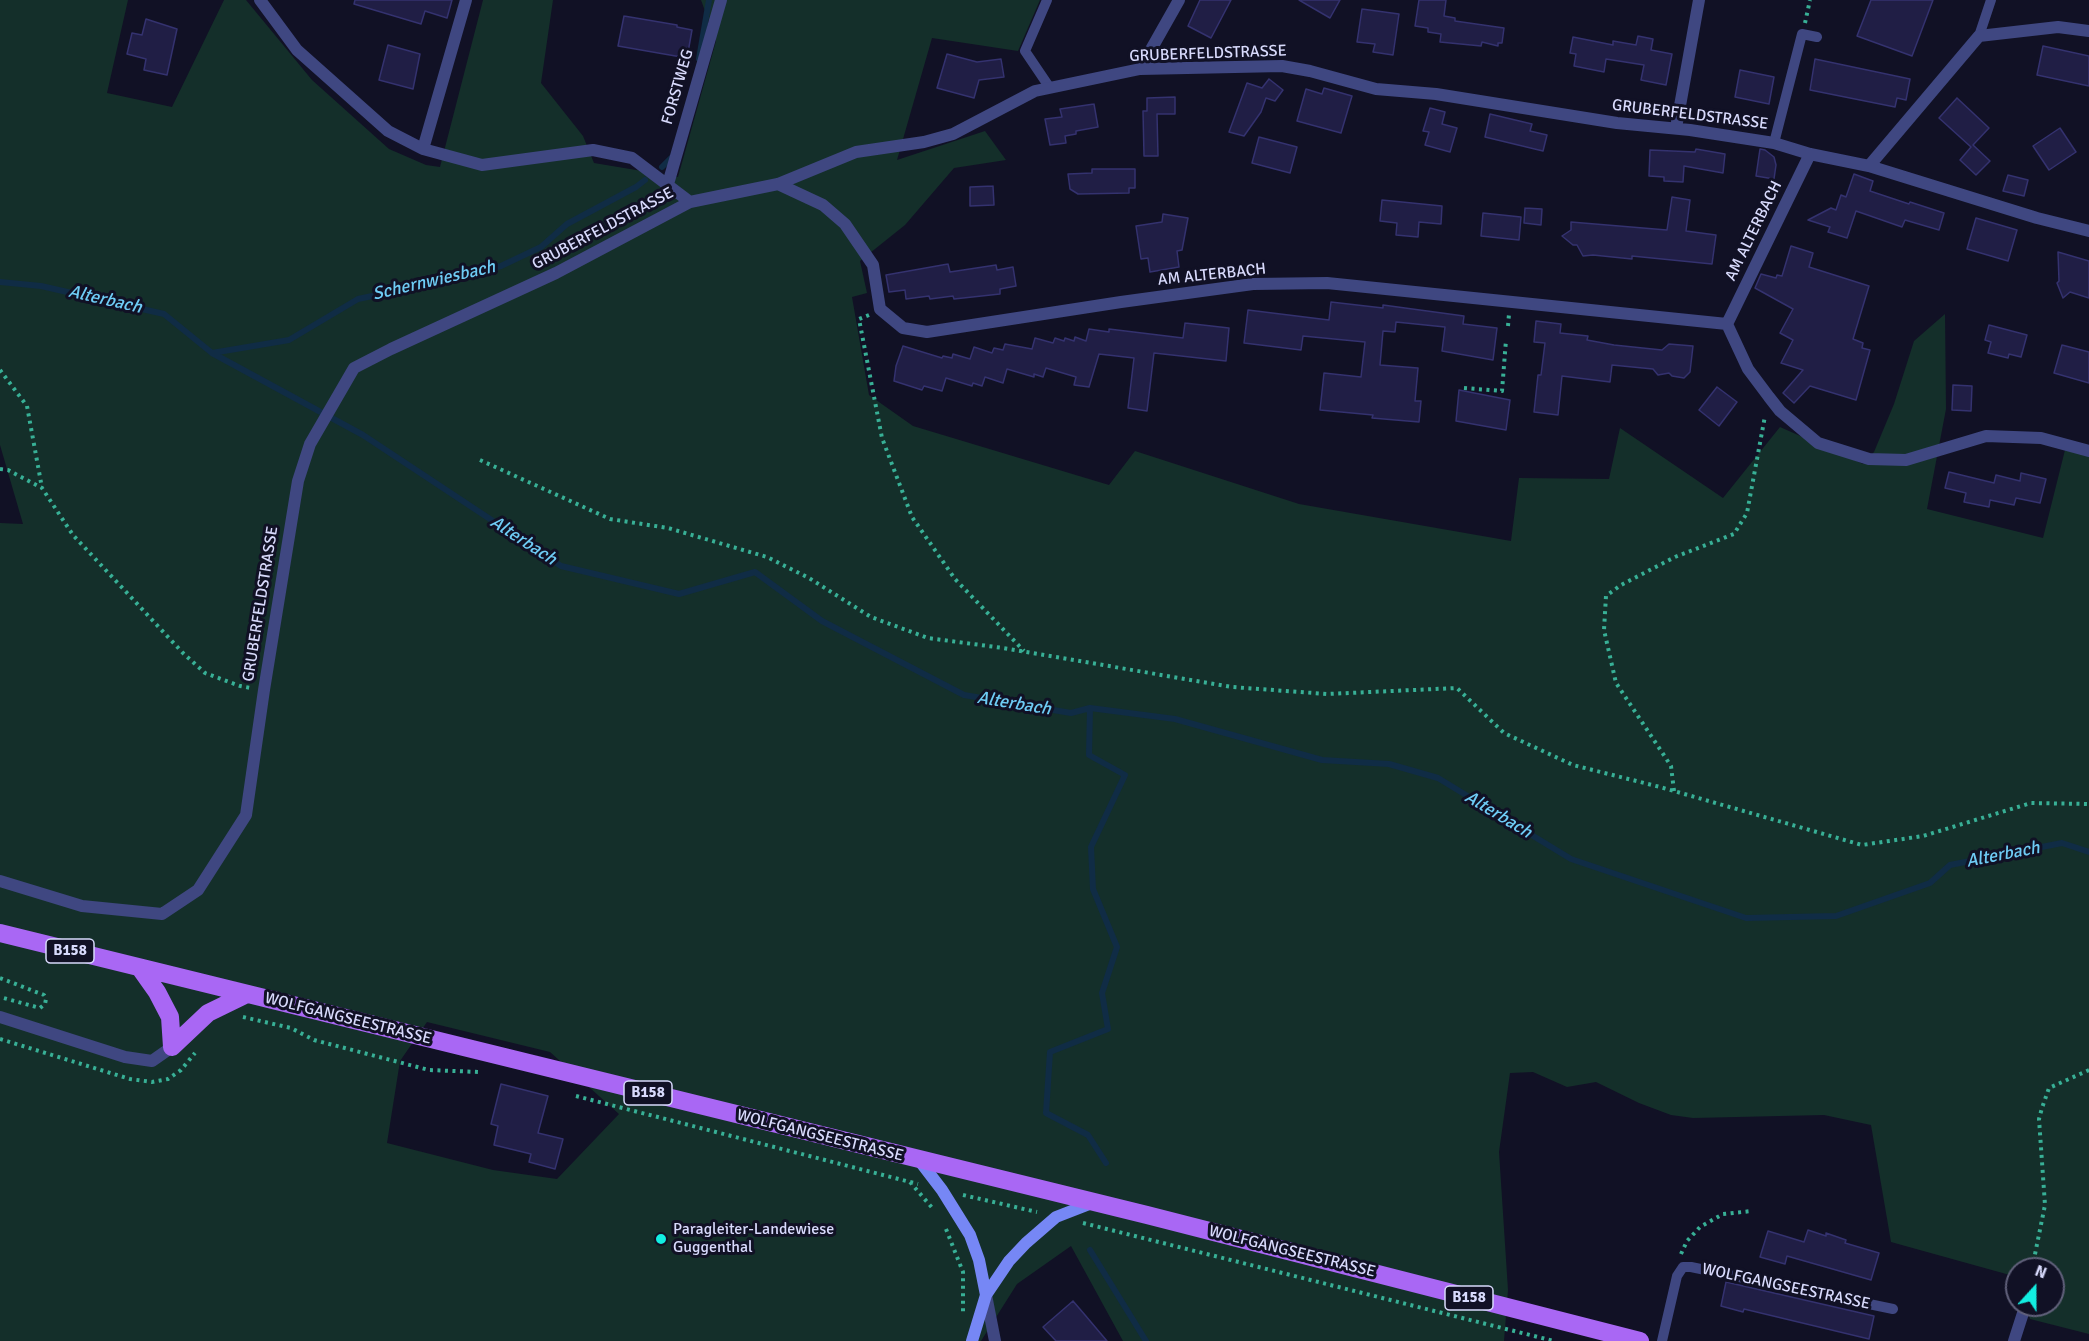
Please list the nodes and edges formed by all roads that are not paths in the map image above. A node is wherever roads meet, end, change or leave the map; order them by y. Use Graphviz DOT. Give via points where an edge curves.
graph roads {
  1 [pos="260,0"];
  2 [pos="466,0"];
  3 [pos="721,0"];
  4 [pos="1047,0"];
  5 [pos="1179,0"];
  6 [pos="1699,0"];
  7 [pos="1991,0"];
  8 [pos="2089,31"];
  9 [pos="1979,36"];
  10 [pos="1817,37"];
  11 [pos="1140,69"];
  12 [pos="1050,88"];
  13 [pos="1676,128"];
  14 [pos="1774,143"];
  15 [pos="423,148"];
  16 [pos="1810,154"];
  17 [pos="1869,166"];
  18 [pos="668,184"];
  19 [pos="778,184"];
  20 [pos="690,202"];
  21 [pos="2089,231"];
  22 [pos="1727,324"];
  23 [pos="2089,451"];
  24 [pos="0,881"];
  25 [pos="0,933"];
  26 [pos="140,968"];
  27 [pos="247,994"];
  28 [pos="0,1017"];
  29 [pos="172,1047"];
  30 [pos="919,1160"];
  31 [pos="1092,1203"];
  32 [pos="986,1295"];
  33 [pos="1893,1309"];
  34 [pos="2022,1317"];
  35 [pos="972,1341"];
  36 [pos="995,1341"];
  37 [pos="1640,1341"];
  38 [pos="1662,1341"];
  39 [pos="2014,1341"];
  1 -- 15 [label="street" via="297,50 388,131"];
  2 -- 15 [label="street"];
  3 -- 18 [label="street, FORSTWEG"];
  4 -- 12 [label="lane" via="1025,51"];
  5 -- 11 [label="street"];
  6 -- 13 [label="street"];
  7 -- 9 [label="lane"];
  8 -- 9 [label="street" via="2058,27"];
  9 -- 17 [label="street"];
  10 -- 14 [label="lane" via="1802,34"];
  11 -- 12 [label="street, GRUBERFELDSTRASSE"];
  11 -- 13 [label="street, GRUBERFELDSTRASSE" via="1282,66 1376,89"];
  12 -- 19 [label="street, GRUBERFELDSTRASSE" via="1035,91 953,134 856,152"];
  13 -- 14 [label="street, GRUBERFELDSTRASSE"];
  14 -- 16 [label="street, GRUBERFELDSTRASSE"];
  15 -- 18 [label="street" via="482,165 593,150 632,158"];
  16 -- 17 [label="street, GRUBERFELDSTRASSE"];
  16 -- 22 [label="street, AM ALTERBACH"];
  17 -- 21 [label="street, GRUBERFELDSTRASSE"];
  18 -- 20 [label="street"];
  19 -- 20 [label="street, GRUBERFELDSTRASSE"];
  19 -- 22 [label="street, AM ALTERBACH" via="823,205 844,224 873,265 880,309 903,328 927,332 1253,284 1327,284"];
  20 -- 24 [label="street, GRUBERFELDSTRASSE" via="556,273 354,368 310,444 298,481 246,815 198,890 162,914 82,906"];
  22 -- 23 [label="street" via="1748,369 1769,397 1818,443 1869,459 1906,460 1986,436 2041,438"];
  25 -- 26 [label="main road, WOLFGANGSEESTRASSE / B158"];
  26 -- 27 [label="main road, WOLFGANGSEESTRASSE / B158"];
  26 -- 29 [label="main road" via="170,1017"];
  27 -- 29 [label="main road" via="208,1013"];
  27 -- 30 [label="main road, WOLFGANGSEESTRASSE / B158"];
  28 -- 29 [label="street" via="125,1057 152,1061"];
  30 -- 31 [label="main road, WOLFGANGSEESTRASSE / B158"];
  30 -- 32 [label="main road" via="970,1235"];
  31 -- 32 [label="main road" via="1056,1217 1026,1243"];
  31 -- 37 [label="main road, WOLFGANGSEESTRASSE / B158"];
  32 -- 35 [label="main road"];
  32 -- 36 [label="street"];
  33 -- 38 [label="lane, WOLFGANGSEESTRASSE" via="1683,1268 1677,1276"];
  34 -- 39 [label="street"];
}
